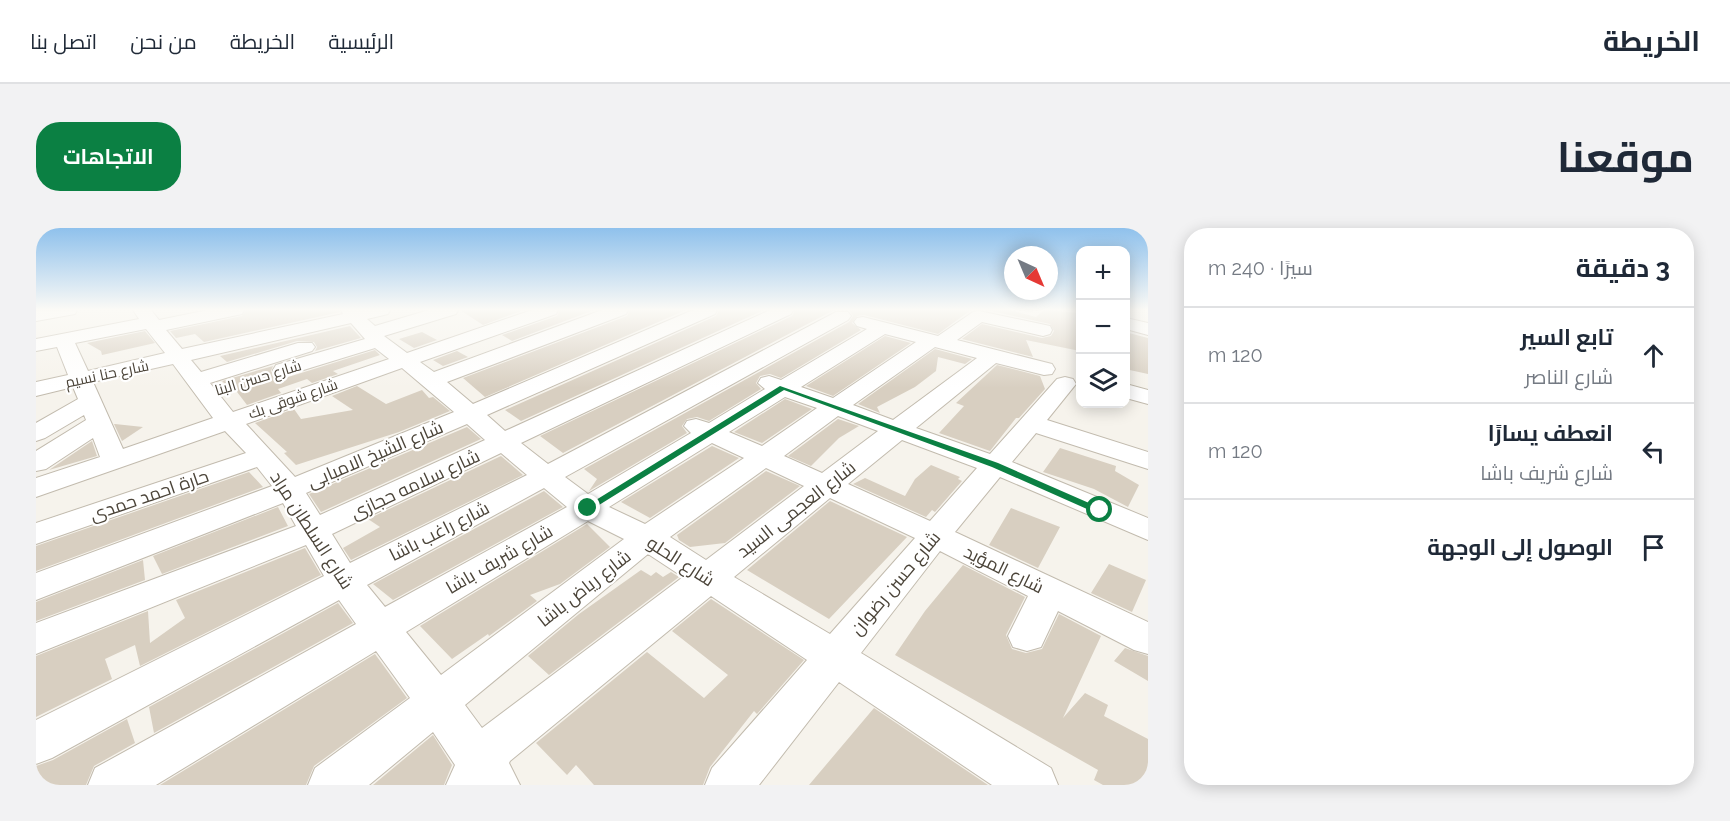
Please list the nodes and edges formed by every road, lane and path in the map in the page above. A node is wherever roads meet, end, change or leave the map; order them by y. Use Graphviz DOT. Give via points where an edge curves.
graph roads {
  1 [pos="85,336"];
  2 [pos="192,336"];
  3 [pos="213,336"];
  4 [pos="263,336"];
  5 [pos="279,336"];
  6 [pos="331,336"];
  7 [pos="380,336"];
  8 [pos="464,336"];
  9 [pos="550,336"];
  10 [pos="649,336"];
  11 [pos="730,336"];
  12 [pos="849,336"];
  13 [pos="855,336"];
  14 [pos="858,336"];
  15 [pos="888,336"];
  16 [pos="945,336"];
  17 [pos="645,338"];
  18 [pos="258,339"];
  19 [pos="64,340"];
  20 [pos="937,341"];
  21 [pos="36,345"];
  22 [pos="174,347"];
  23 [pos="692,354"];
  24 [pos="278,355"];
  25 [pos="993,356"];
  26 [pos="404,361"];
  27 [pos="737,371"];
  28 [pos="1068,377"];
  29 [pos="432,380"];
  30 [pos="783,388"];
  31 [pos="36,389"];
  32 [pos="86,392"];
  33 [pos="836,407"];
  34 [pos="663,411"];
  35 [pos="470,413"];
  36 [pos="228,421"];
  37 [pos="1031,423"];
  38 [pos="898,429"];
  39 [pos="36,432"];
  40 [pos="710,432"];
  41 [pos="504,443"];
  42 [pos="263,456"];
  43 [pos="764,457"];
  44 [pos="115,460"];
  45 [pos="1148,460"];
  46 [pos="36,463"];
  47 [pos="995,465"];
  48 [pos="546,476"];
  49 [pos="826,485"];
  50 [pos="36,488"];
  51 [pos="290,490"];
  52 [pos="588,508"];
  53 [pos="1148,530"];
  54 [pos="312,531"];
  55 [pos="36,534"];
  56 [pos="935,535"];
  57 [pos="647,538"];
  58 [pos="707,578"];
  59 [pos="344,580"];
  60 [pos="36,587"];
  61 [pos="1049,590"];
  62 [pos="380,629"];
  63 [pos="1027,636"];
  64 [pos="36,639"];
  65 [pos="1148,639"];
  66 [pos="833,658"];
  67 [pos="438,703"];
  68 [pos="36,743"];
  69 [pos="483,778"];
  70 [pos="112,785"];
  71 [pos="332,785"];
  72 [pos="729,785"];
  73 [pos="1034,785"];
  1 -- 22 [label="street"];
  2 -- 22 [label="street"];
  3 -- 22 [label="street"];
  4 -- 22 [label="street, شارع حسن البنا"];
  5 -- 18 [label="street"];
  6 -- 24 [label="street"];
  7 -- 26 [label="street, شارع الحلو"];
  8 -- 26 [label="street, شارع شوقى بك"];
  9 -- 29 [label="street"];
  10 -- 17 [label="street, شارع الشيخ الامبابى"];
  11 -- 23 [label="street, شارع سلامه حجازى"];
  12 -- 27 [label="street, شارع راغب باشا"];
  13 -- 30 [label="street, شارع شريف باشا"];
  14 -- 33 [label="street, شارع رياض باشا"];
  15 -- 20 [label="street, شارع رياض باشا"];
  16 -- 20 [label="street, شارع رياض باشا"];
  17 -- 23 [label="street"];
  17 -- 35 [label="street, شارع الشيخ الامبابى"];
  18 -- 22 [label="street"];
  18 -- 24 [label="street"];
  19 -- 21 [label="street"];
  19 -- 22 [label="street"];
  19 -- 32 [label="street"];
  20 -- 25 [label="street"];
  22 -- 24 [label="street"];
  22 -- 32 [label="street, شارع حنا نسيم"];
  22 -- 36 [label="street, شارع السلطان مراد"];
  23 -- 27 [label="street"];
  23 -- 41 [label="street, شارع سلامه حجازى"];
  25 -- 28 [label="street"];
  25 -- 38 [label="street, شارع العجمى السيد"];
  26 -- 29 [label="street, شارع الحلو"];
  26 -- 36 [label="street, شارع شوقى بك"];
  27 -- 30 [label="street"];
  27 -- 34 [label="street, شارع راغب باشا"];
  28 -- 37 [label="street, شارع حسن رضوان"];
  29 -- 35 [label="street, شارع الحلو"];
  30 -- 33 [label="street"];
  30 -- 40 [label="street, شارع شريف باشا"];
  31 -- 32 [label="street, شارع حنا نسيم"];
  32 -- 39 [label="street"];
  32 -- 44 [label="street"];
  32 -- 46 [label="street"];
  33 -- 38 [label="street"];
  33 -- 43 [label="street, شارع رياض باشا"];
  34 -- 40 [label="street, شارع المؤيد"];
  34 -- 48 [label="street, شارع راغب باشا"];
  35 -- 41 [label="street, شارع الحلو"];
  35 -- 51 [label="street, شارع الشيخ الامبابى"];
  36 -- 42 [label="street, شارع السلطان مراد"];
  36 -- 44 [label="street, شارع شوقى بك"];
  37 -- 45 [label="street"];
  37 -- 47 [label="street, شارع حسن رضوان"];
  38 -- 47 [label="street"];
  38 -- 49 [label="street, شارع العجمى السيد"];
  40 -- 43 [label="street, شارع المؤيد"];
  40 -- 52 [label="street, شارع شريف باشا"];
  41 -- 48 [label="street, شارع الحلو"];
  41 -- 54 [label="street, شارع سلامه حجازى"];
  42 -- 51 [label="street, شارع السلطان مراد"];
  42 -- 55 [label="street, حارة احمد حمدى"];
  43 -- 49 [label="street, شارع المؤيد"];
  43 -- 57 [label="street, شارع رياض باشا"];
  44 -- 50 [label="street, شارع شوقى بك"];
  47 -- 53 [label="street"];
  47 -- 56 [label="street, شارع حسن رضوان"];
  48 -- 52 [label="street, شارع الحلو"];
  48 -- 59 [label="street, شارع راغب باشا"];
  49 -- 56 [label="street, شارع المؤيد"];
  49 -- 58 [label="street, شارع العجمى السيد"];
  51 -- 54 [label="street, شارع السلطان مراد"];
  51 -- 60 [label="street, شارع الشيخ الامبابى"];
  52 -- 57 [label="street, شارع الحلو"];
  52 -- 62 [label="street, شارع شريف باشا"];
  54 -- 59 [label="street, شارع السلطان مراد"];
  54 -- 64 [label="street, شارع سلامه حجازى"];
  56 -- 61 [label="street, شارع المؤيد"];
  56 -- 66 [label="street, شارع حسن رضوان"];
  57 -- 58 [label="street, شارع الحلو"];
  57 -- 67 [label="street, شارع رياض باشا"];
  58 -- 66 [label="street, شارع الحلو"];
  58 -- 69 [label="street, شارع العجمى السيد" via="494,746"];
  59 -- 62 [label="street, شارع السلطان مراد"];
  59 -- 68 [label="street, شارع راغب باشا"];
  61 -- 63 [label="street"];
  61 -- 65 [label="street, شارع المؤيد"];
  62 -- 67 [label="street, شارع السلطان مراد"];
  62 -- 70 [label="street, شارع شريف باشا"];
  66 -- 72 [label="street, شارع حسن رضوان"];
  66 -- 73 [label="street, شارع الحلو"];
  67 -- 69 [label="street, شارع السلطان مراد"];
  67 -- 71 [label="street, شارع رياض باشا"];
}
